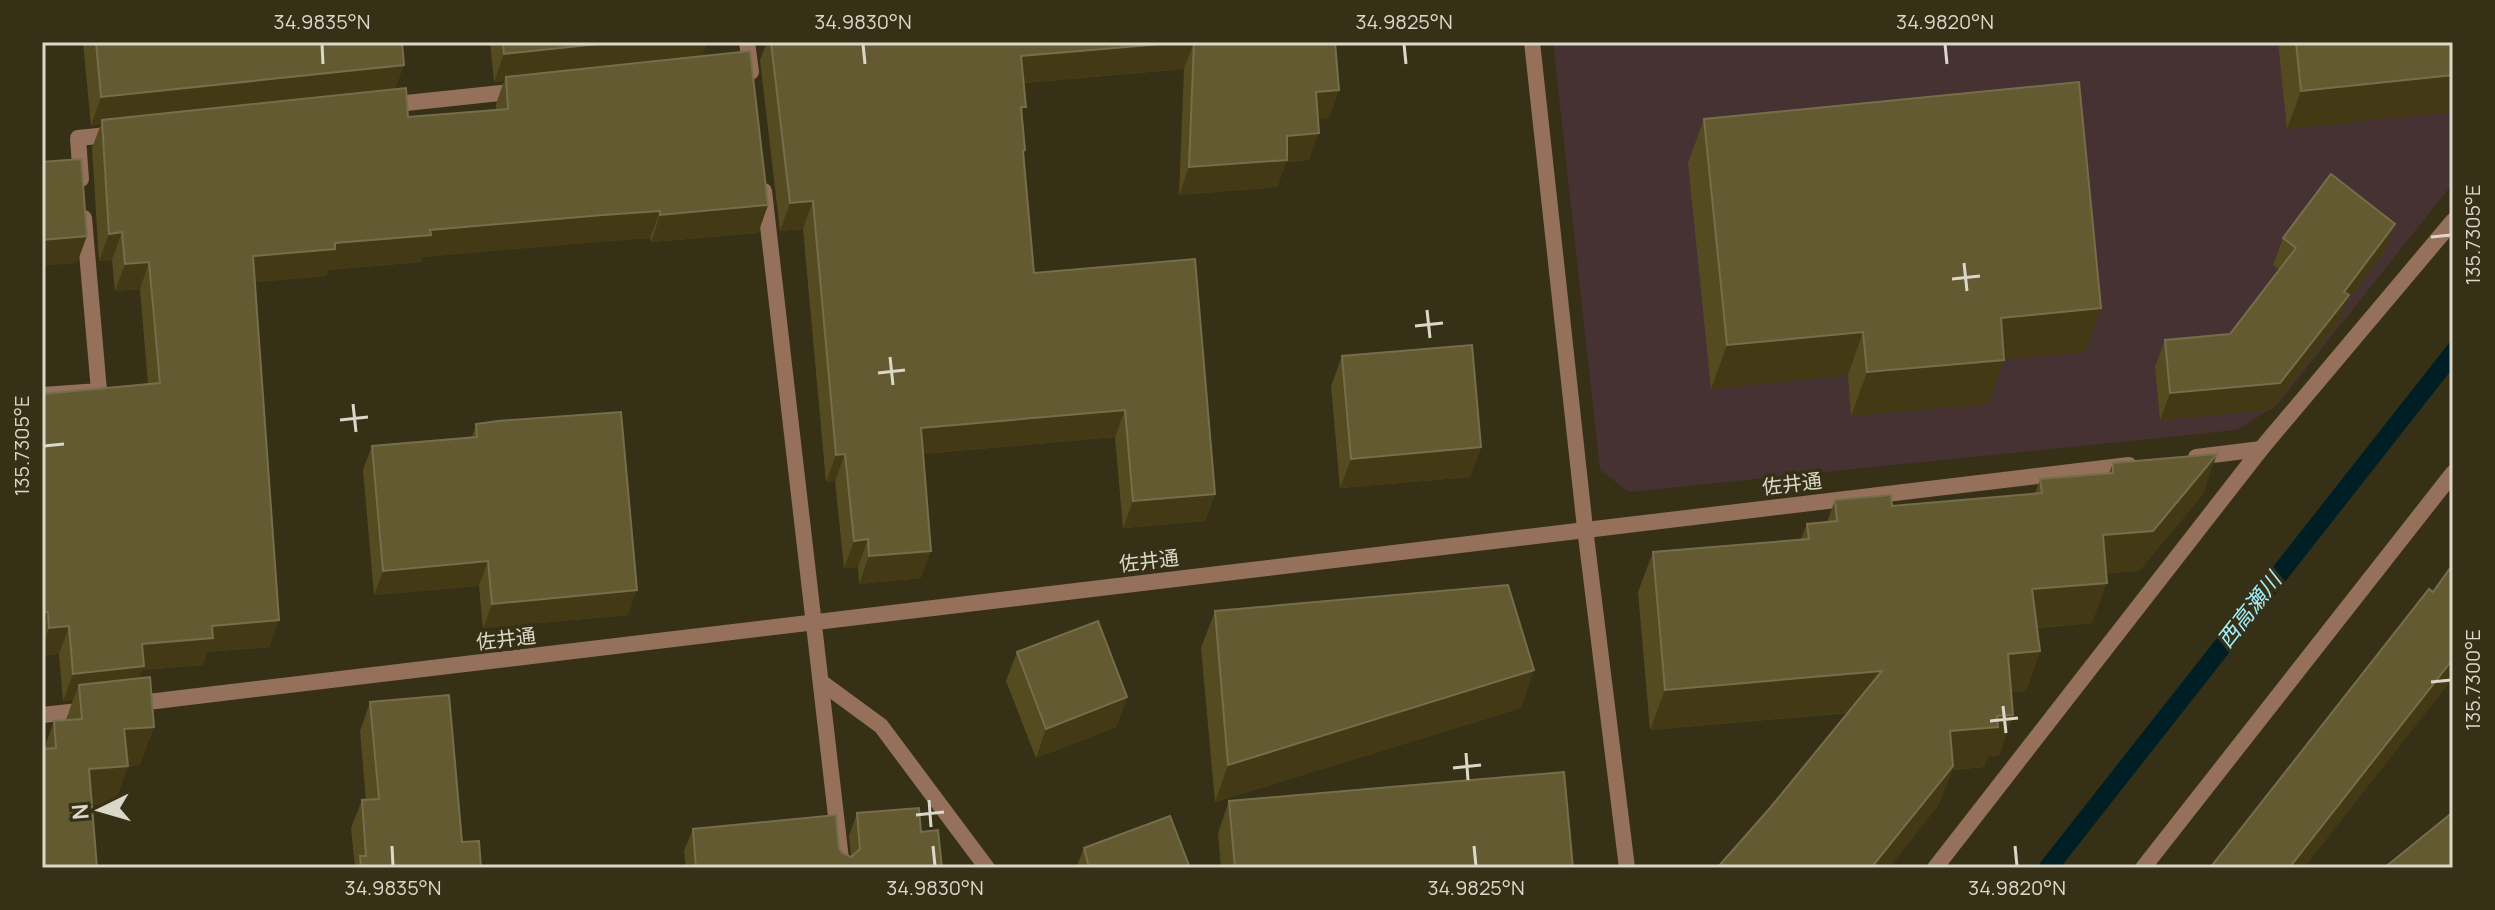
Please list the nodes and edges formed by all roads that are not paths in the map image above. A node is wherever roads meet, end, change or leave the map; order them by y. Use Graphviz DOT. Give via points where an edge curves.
graph roads {
  1 [pos="747,42"];
  2 [pos="1532,42"];
  3 [pos="745,72"];
  4 [pos="531,89"];
  5 [pos="375,106"];
  6 [pos="140,131"];
  7 [pos="763,177"];
  8 [pos="2453,221"];
  9 [pos="42,395"];
  10 [pos="2261,449"];
  11 [pos="2182,459"];
  12 [pos="2151,462"];
  13 [pos="2453,473"];
  14 [pos="1585,528"];
  15 [pos="814,621"];
  16 [pos="821,682"];
  17 [pos="42,715"];
  18 [pos="842,868"];
  19 [pos="987,868"];
  20 [pos="1627,868"];
  21 [pos="1935,868"];
  22 [pos="2143,868"];
  1 -- 3 [label="street"];
  2 -- 14 [label="street"];
  4 -- 5 [label="street"];
  6 -- 9 [label="street" via="78,138 99,391"];
  7 -- 15 [label="street"];
  8 -- 10 [label="street"];
  10 -- 11 [label="street"];
  10 -- 21 [label="street"];
  12 -- 14 [label="street, 佐井通"];
  13 -- 22 [label="street"];
  14 -- 15 [label="street, 佐井通"];
  14 -- 20 [label="street"];
  15 -- 16 [label="street"];
  15 -- 17 [label="street, 佐井通"];
  16 -- 18 [label="street"];
  16 -- 19 [label="street" via="881,726"];
}
